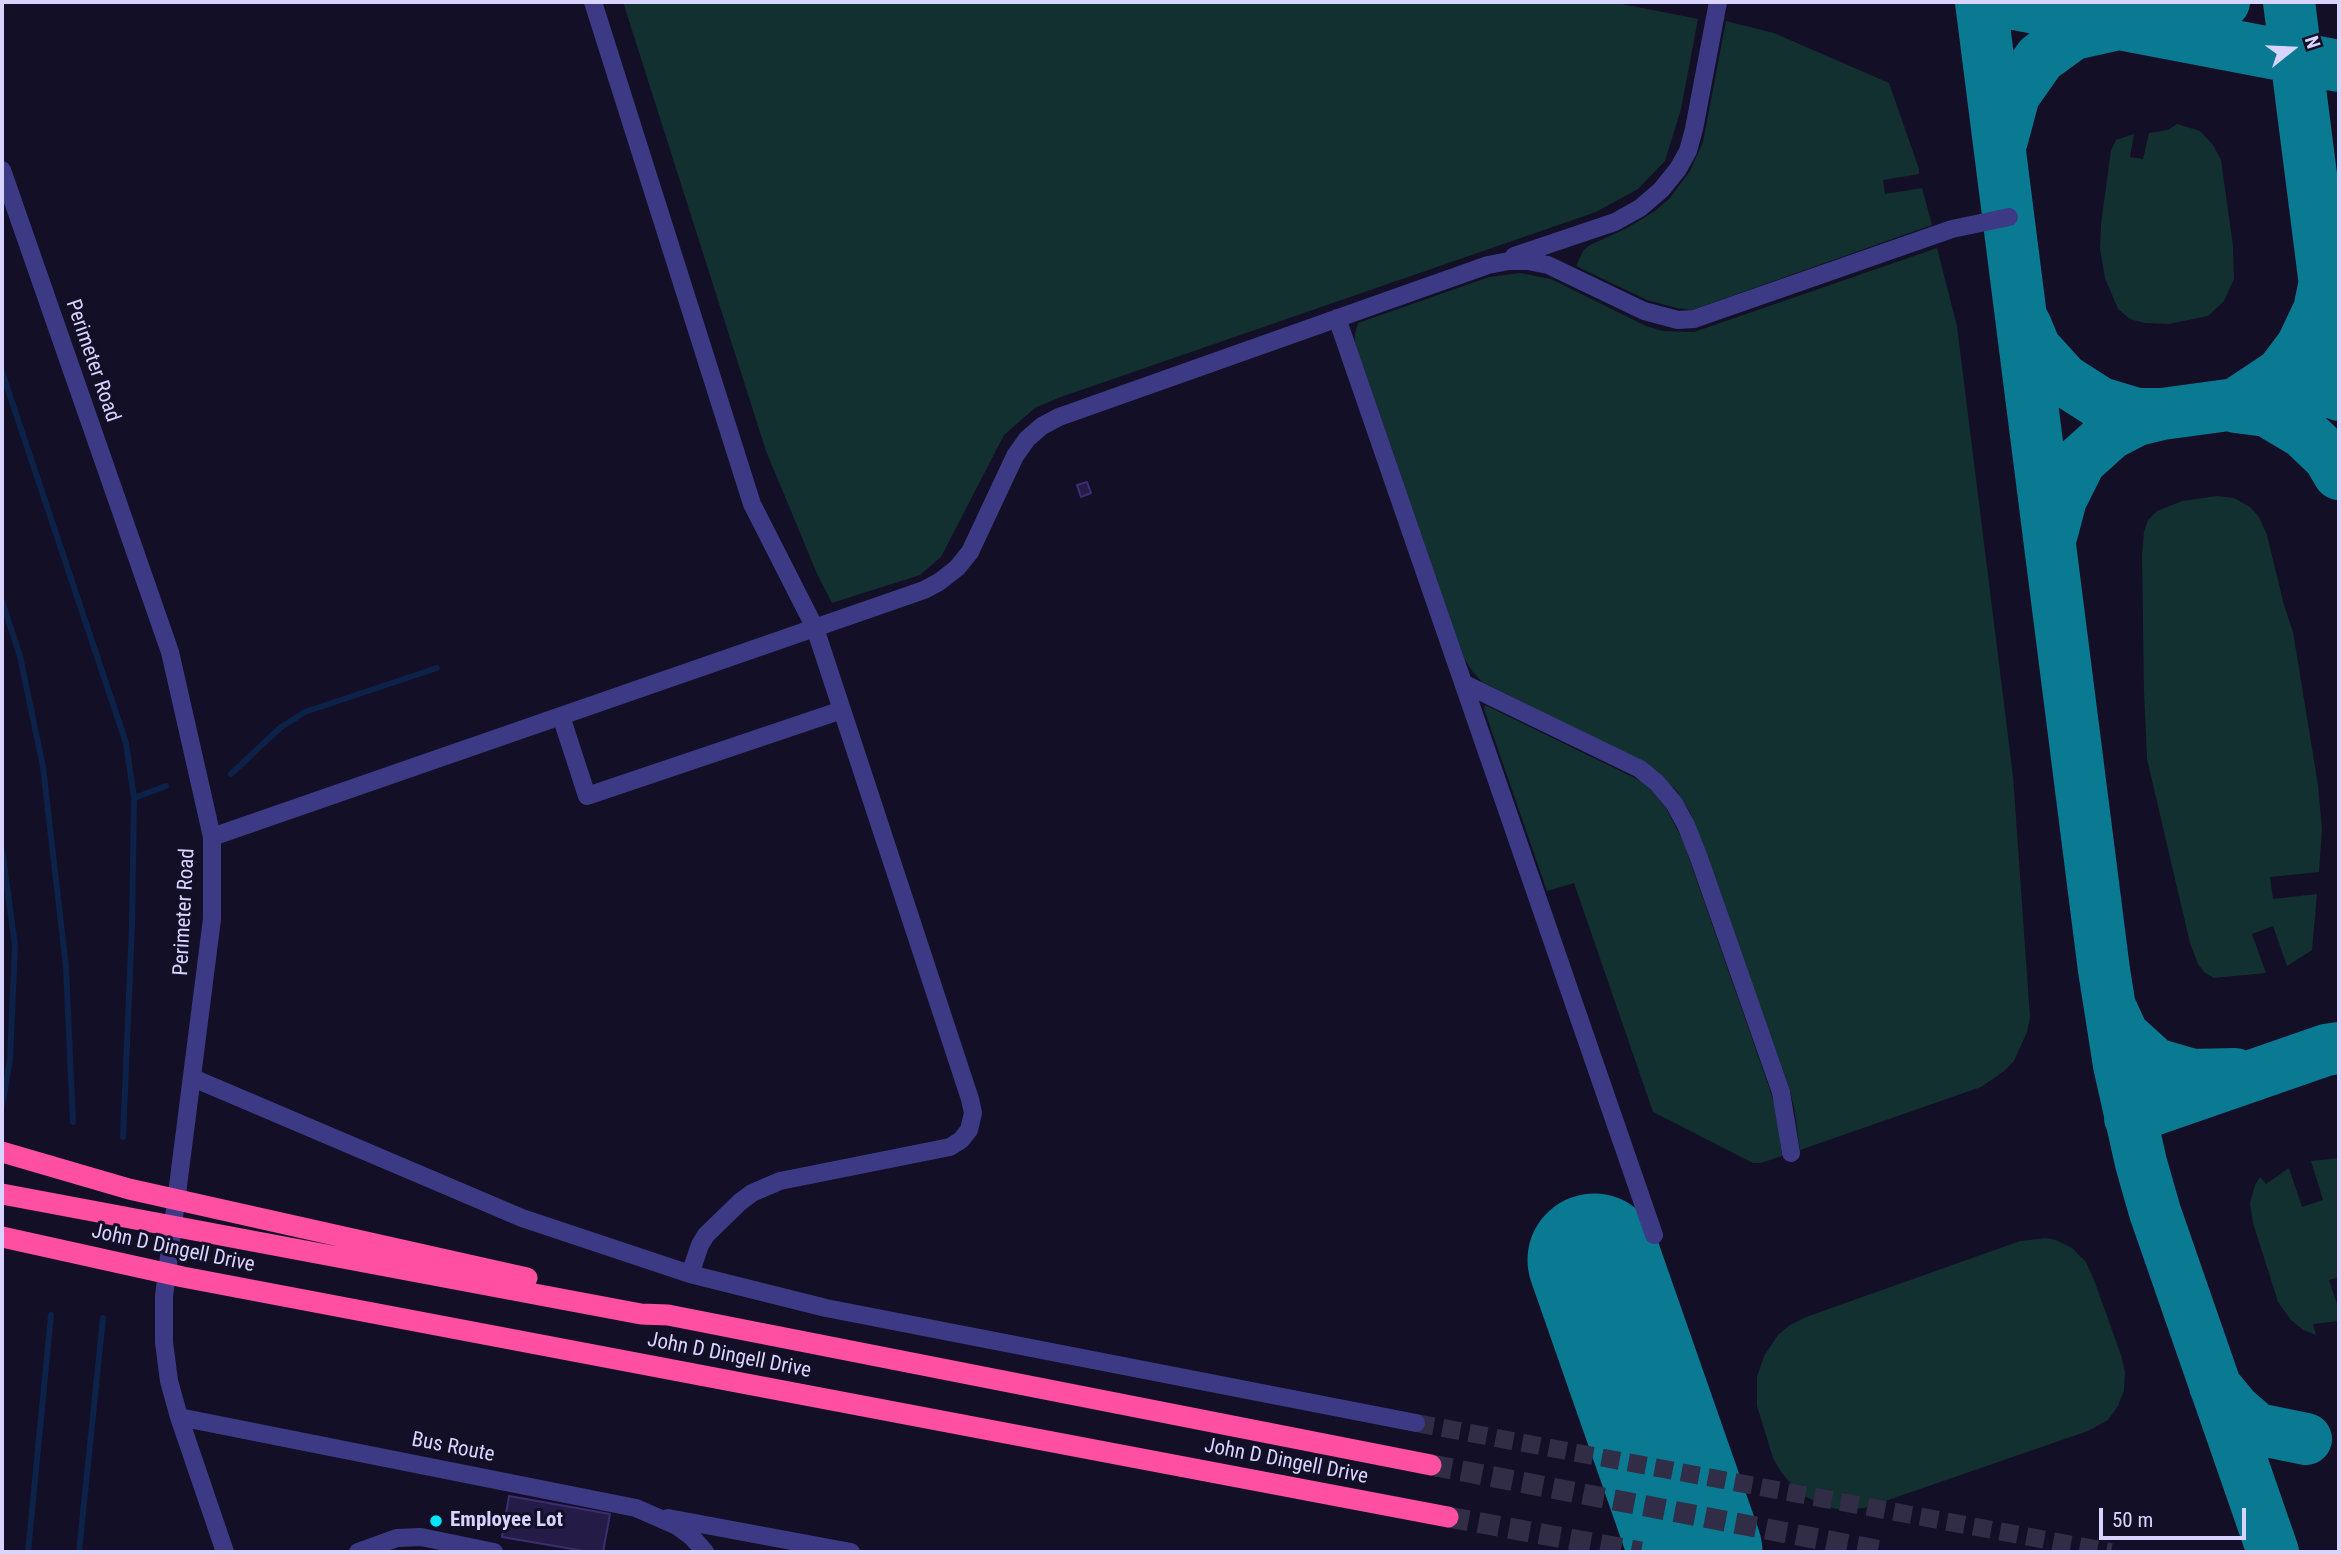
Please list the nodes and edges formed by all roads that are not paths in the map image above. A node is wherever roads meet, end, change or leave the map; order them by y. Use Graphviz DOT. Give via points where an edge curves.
graph roads {
  1 [pos="593,2"];
  2 [pos="1718,2"];
  3 [pos="2,170"];
  4 [pos="2009,217"];
  5 [pos="1488,265"];
  6 [pos="1337,318"];
  7 [pos="815,628"];
  8 [pos="1465,684"];
  9 [pos="842,710"];
  10 [pos="561,716"];
  11 [pos="212,837"];
  12 [pos="193,1078"];
  13 [pos="2,1152"];
  14 [pos="1791,1153"];
  15 [pos="2,1194"];
  16 [pos="1654,1235"];
  17 [pos="2,1237"];
  18 [pos="2,1251"];
  19 [pos="122,1265"];
  20 [pos="690,1274"];
  21 [pos="667,1315"];
  22 [pos="179,1417"];
  23 [pos="1416,1423"];
  24 [pos="1431,1465"];
  25 [pos="658,1516"];
  26 [pos="1448,1517"];
  27 [pos="226,1552"];
  28 [pos="358,1552"];
  29 [pos="494,1552"];
  30 [pos="705,1552"];
  31 [pos="852,1552"];
  1 -- 7 [label="lane" via="752,504"];
  2 -- 5 [label="lane" via="1688,151 1661,190 1615,222"];
  3 -- 11 [label="lane, Perimeter Road" via="170,652"];
  4 -- 5 [label="lane" via="1952,229 1694,319 1678,320 1644,311 1548,265 1528,261"];
  5 -- 6 [label="lane"];
  6 -- 7 [label="lane" via="1042,426 1015,456 970,552 957,568 924,590"];
  6 -- 8 [label="lane"];
  7 -- 9 [label="lane"];
  7 -- 10 [label="lane"];
  8 -- 14 [label="lane" via="1640,769 1674,803 1699,858 1782,1092"];
  8 -- 16 [label="lane"];
  9 -- 10 [label="lane" via="587,796"];
  9 -- 20 [label="lane" via="970,1099 969,1130 961,1140 937,1151 765,1185 706,1235"];
  10 -- 11 [label="lane"];
  11 -- 12 [label="lane, Perimeter Road" via="212,919"];
  12 -- 20 [label="lane" via="522,1218"];
  12 -- 22 [label="lane, Perimeter Road" via="164,1296 167,1368"];
  13 -- 21 [label="highway" via="191,1204 643,1304"];
  15 -- 21 [label="highway, John D Dingell Drive" via="641,1314"];
  17 -- 19 [label="highway, John D Dingell Drive"];
  18 -- 19 [label="highway"];
  19 -- 26 [label="highway, John D Dingell Drive"];
  20 -- 23 [label="lane" via="826,1308"];
  21 -- 24 [label="highway, John D Dingell Drive"];
  22 -- 25 [label="lane, Bus Route"];
  22 -- 27 [label="lane, Perimeter Road"];
  25 -- 30 [label="lane, Bus Route"];
  25 -- 31 [label="lane"];
  28 -- 29 [label="lane" via="397,1538 421,1537"];
}
